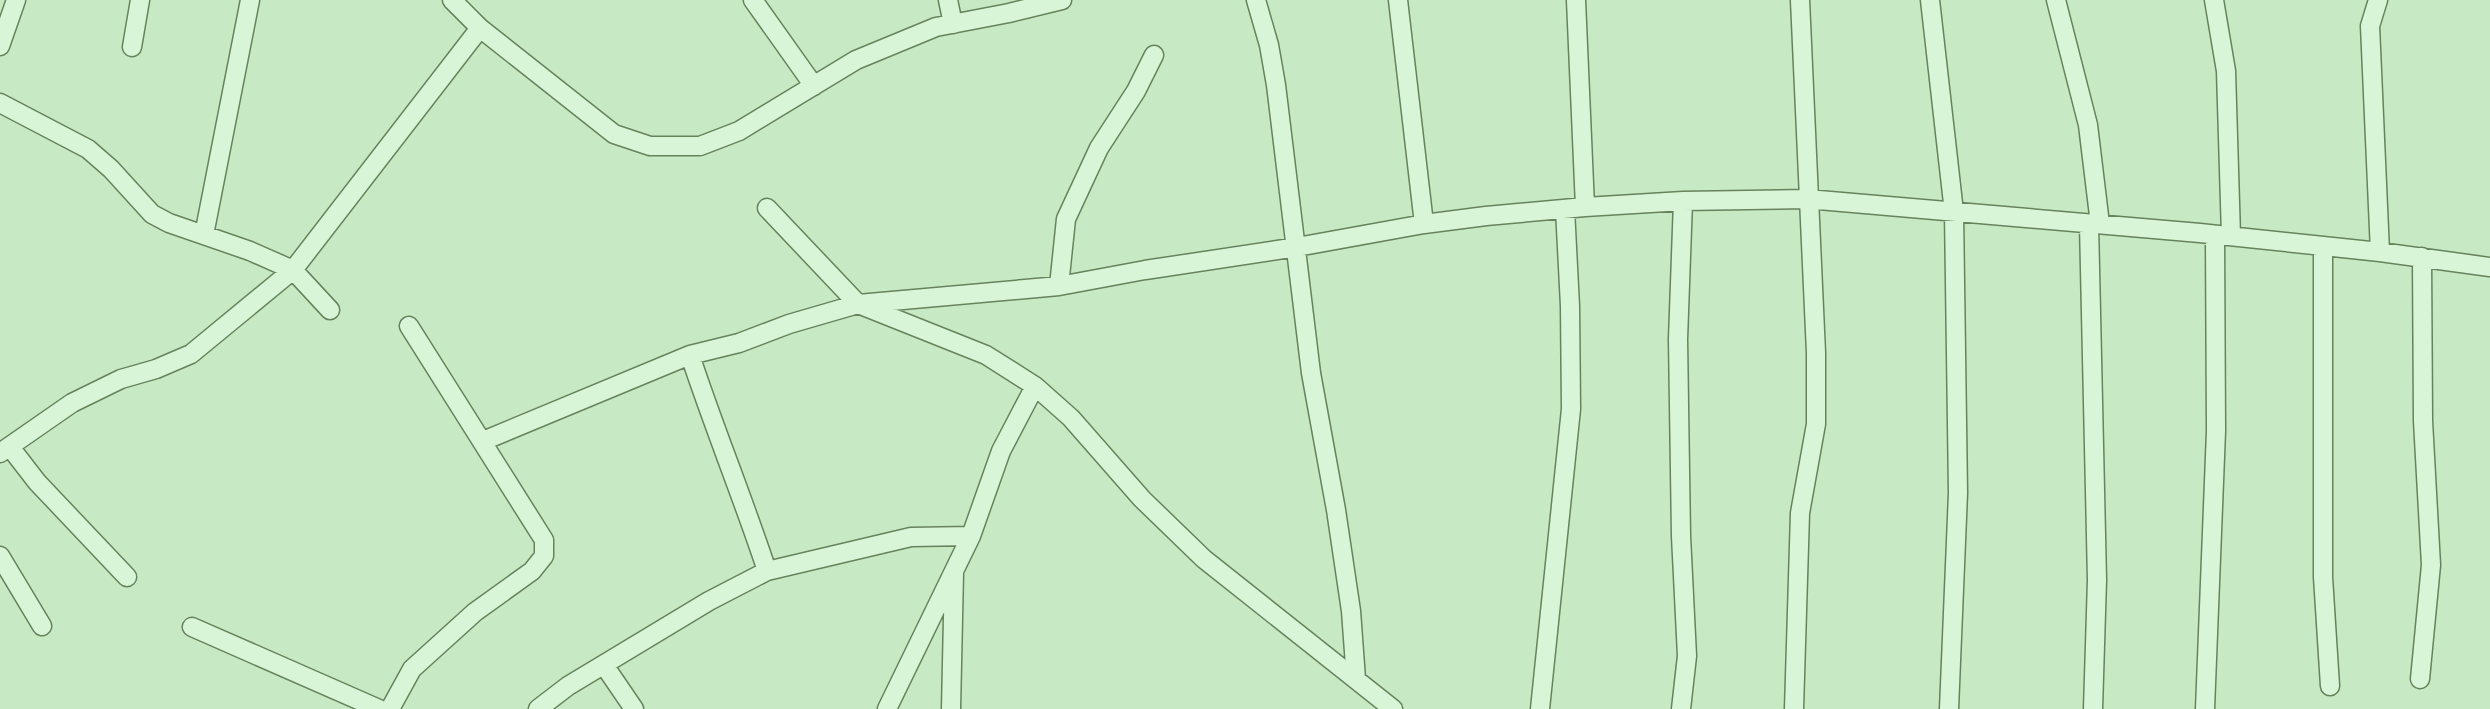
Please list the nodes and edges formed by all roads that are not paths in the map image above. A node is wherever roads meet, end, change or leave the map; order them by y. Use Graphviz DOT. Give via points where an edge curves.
graph roads {
  1 [pos="16,0"];
  2 [pos="140,0"];
  3 [pos="250,0"];
  4 [pos="452,0"];
  5 [pos="753,0"];
  6 [pos="948,0"];
  7 [pos="1062,0"];
  8 [pos="1256,0"];
  9 [pos="1398,0"];
  10 [pos="1576,0"];
  11 [pos="1800,0"];
  12 [pos="1930,0"];
  13 [pos="2056,0"];
  14 [pos="2214,0"];
  15 [pos="2378,0"];
  16 [pos="953,24"];
  17 [pos="480,28"];
  18 [pos="0,46"];
  19 [pos="132,47"];
  20 [pos="1154,55"];
  21 [pos="814,86"];
  22 [pos="0,103"];
  23 [pos="1807,199"];
  24 [pos="1683,201"];
  25 [pos="1585,207"];
  26 [pos="767,208"];
  27 [pos="1565,209"];
  28 [pos="1954,212"];
  29 [pos="1424,224"];
  30 [pos="2095,224"];
  31 [pos="204,235"];
  32 [pos="2223,236"];
  33 [pos="2323,246"];
  34 [pos="1297,247"];
  35 [pos="2380,252"];
  36 [pos="2422,257"];
  37 [pos="2490,267"];
  38 [pos="293,270"];
  39 [pos="1059,286"];
  40 [pos="858,304"];
  41 [pos="330,310"];
  42 [pos="409,326"];
  43 [pos="690,355"];
  44 [pos="1035,386"];
  45 [pos="483,441"];
  46 [pos="5,450"];
  47 [pos="971,536"];
  48 [pos="0,556"];
  49 [pos="955,565"];
  50 [pos="767,571"];
  51 [pos="127,577"];
  52 [pos="42,626"];
  53 [pos="192,627"];
  54 [pos="604,665"];
  55 [pos="1356,679"];
  56 [pos="2420,679"];
  57 [pos="2330,686"];
  58 [pos="379,709"];
  59 [pos="390,709"];
  60 [pos="538,709"];
  61 [pos="634,709"];
  62 [pos="887,709"];
  63 [pos="951,709"];
  64 [pos="1393,709"];
  65 [pos="1540,709"];
  66 [pos="1681,709"];
  67 [pos="1794,709"];
  68 [pos="1949,709"];
  69 [pos="2093,709"];
  70 [pos="2205,709"];
  1 -- 18 [label="street"];
  2 -- 19 [label="street"];
  3 -- 31 [label="street"];
  4 -- 17 [label="street"];
  5 -- 21 [label="street"];
  6 -- 16 [label="street"];
  7 -- 16 [label="street"];
  8 -- 34 [label="street" via="1269,45"];
  9 -- 29 [label="street"];
  10 -- 25 [label="street"];
  11 -- 23 [label="street"];
  12 -- 28 [label="street"];
  13 -- 30 [label="street" via="2088,125"];
  14 -- 32 [label="street" via="2226,71"];
  15 -- 35 [label="street" via="2370,26"];
  16 -- 21 [label="street" via="856,60"];
  17 -- 21 [label="street" via="614,134 650,146 700,146 739,131"];
  17 -- 38 [label="street"];
  20 -- 39 [label="street" via="1099,148 1066,219"];
  22 -- 31 [label="street" via="88,149 152,214"];
  23 -- 24 [label="street"];
  23 -- 28 [label="street"];
  23 -- 67 [label="street" via="1816,424 1800,513"];
  24 -- 25 [label="street"];
  24 -- 66 [label="street" via="1678,339 1687,656"];
  25 -- 27 [label="street"];
  26 -- 40 [label="street"];
  27 -- 29 [label="street"];
  27 -- 65 [label="street" via="1571,409"];
  28 -- 30 [label="street"];
  28 -- 68 [label="street" via="1958,493"];
  29 -- 34 [label="street"];
  30 -- 32 [label="street"];
  30 -- 69 [label="street"];
  31 -- 38 [label="street"];
  32 -- 33 [label="street"];
  32 -- 70 [label="street"];
  33 -- 35 [label="street"];
  33 -- 57 [label="street" via="2323,577"];
  34 -- 39 [label="street"];
  34 -- 55 [label="street" via="1311,373 1351,611"];
  35 -- 36 [label="street"];
  36 -- 37 [label="street"];
  36 -- 56 [label="street" via="2431,565"];
  38 -- 41 [label="street"];
  38 -- 46 [label="street" via="191,354 72,403"];
  39 -- 40 [label="street"];
  40 -- 43 [label="street"];
  40 -- 44 [label="street" via="986,355"];
  42 -- 45 [label="street"];
  43 -- 45 [label="street"];
  43 -- 50 [label="street"];
  44 -- 47 [label="street" via="1001,451"];
  44 -- 55 [label="street" via="1204,559"];
  45 -- 59 [label="street" via="544,540 544,556 412,669"];
  46 -- 51 [label="street"];
  47 -- 49 [label="street"];
  47 -- 50 [label="street" via="901,539"];
  48 -- 52 [label="street"];
  49 -- 62 [label="street"];
  49 -- 63 [label="street"];
  50 -- 54 [label="street"];
  53 -- 58 [label="street"];
  54 -- 60 [label="street"];
  54 -- 61 [label="street"];
  55 -- 64 [label="street"];
}
